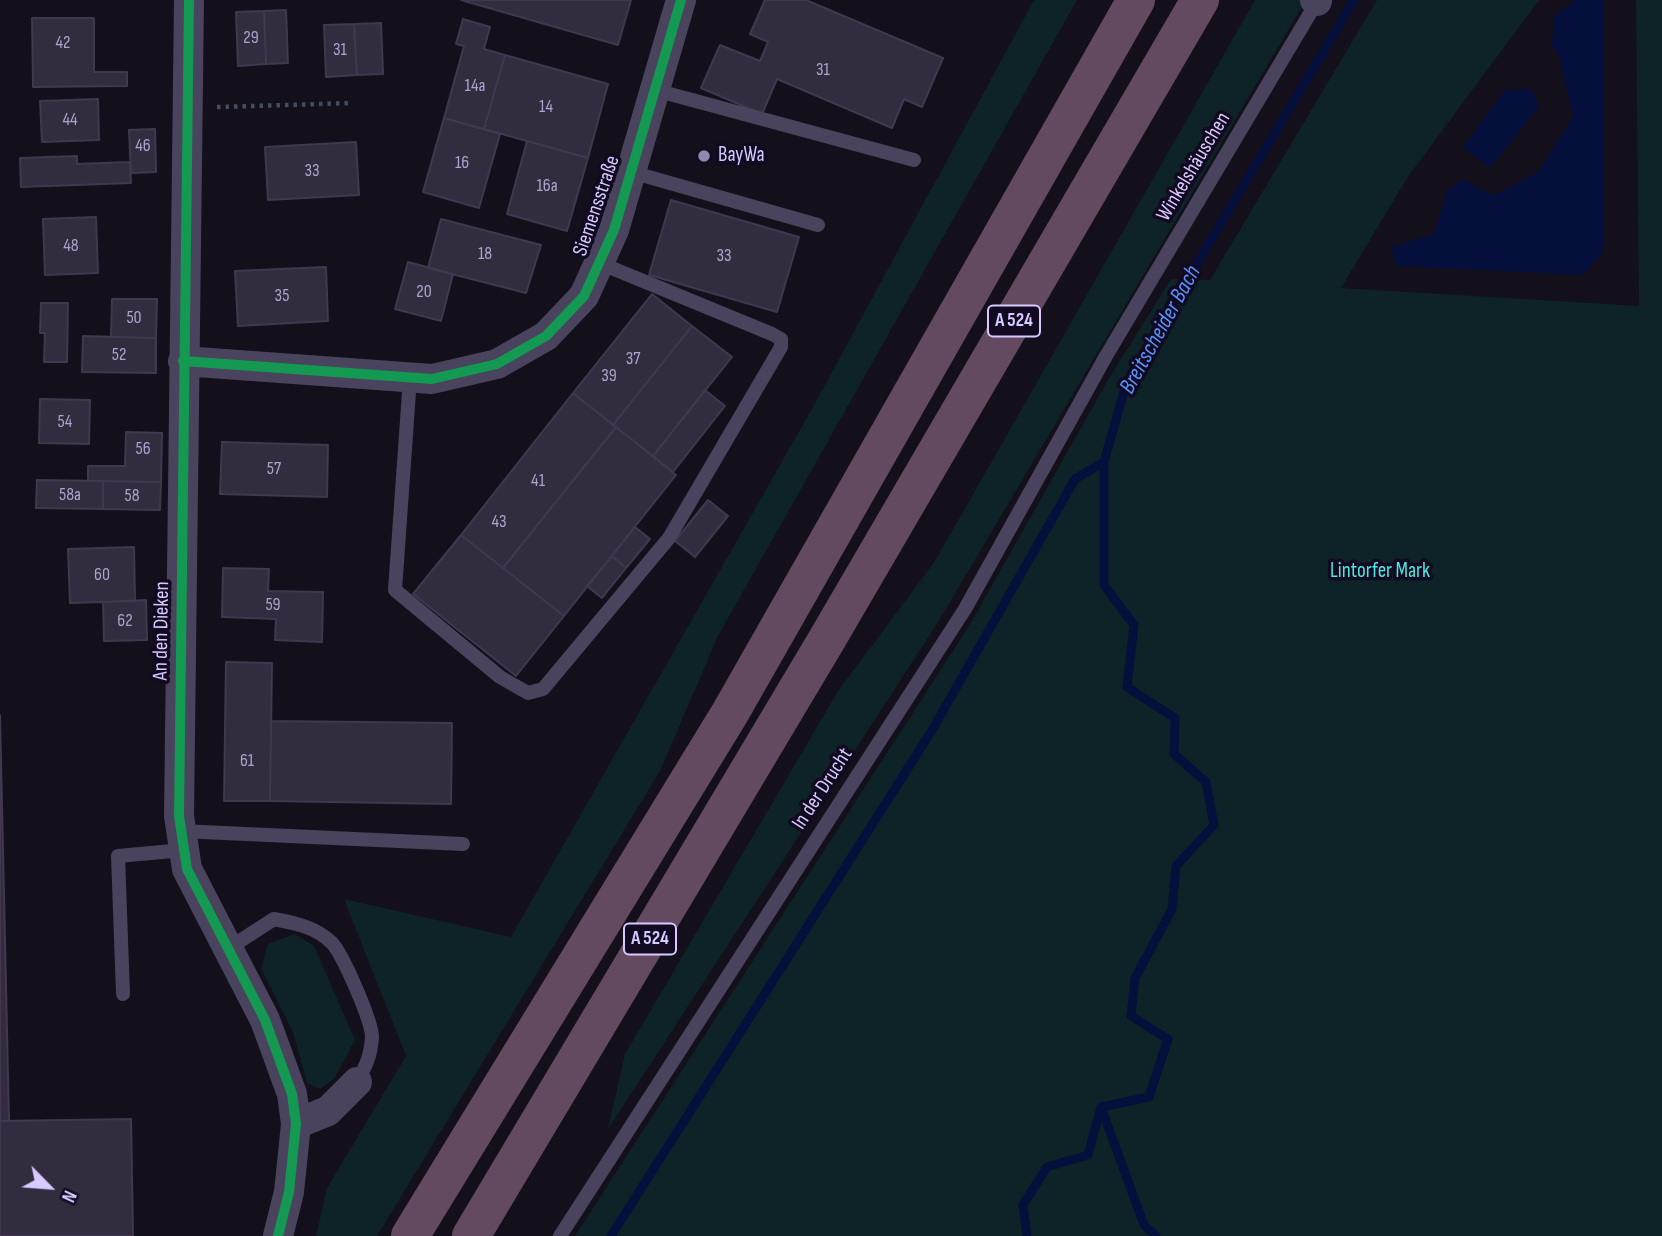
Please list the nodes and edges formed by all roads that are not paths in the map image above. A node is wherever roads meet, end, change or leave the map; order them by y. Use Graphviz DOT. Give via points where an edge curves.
graph roads {
  1 [pos="188,0"];
  2 [pos="681,0"];
  3 [pos="1109,0"];
  4 [pos="1136,0"];
  5 [pos="1200,0"];
  6 [pos="1317,1"];
  7 [pos="655,90"];
  8 [pos="1072,115"];
  9 [pos="914,160"];
  10 [pos="631,172"];
  11 [pos="818,225"];
  12 [pos="597,262"];
  13 [pos="1106,356"];
  14 [pos="183,361"];
  15 [pos="410,378"];
  16 [pos="183,841"];
  17 [pos="463,844"];
  18 [pos="226,950"];
  19 [pos="123,994"];
  20 [pos="357,1082"];
  21 [pos="296,1124"];
  22 [pos="278,1236"];
  23 [pos="410,1236"];
  24 [pos="471,1236"];
  25 [pos="560,1236"];
  1 -- 14 [label="street, An den Dieken"];
  2 -- 7 [label="street, Siemensstraße"];
  3 -- 8 [label="highway" via="1067,78"];
  4 -- 8 [label="highway, A 524"];
  5 -- 24 [label="highway, A 524"];
  6 -- 13 [label="lane, Winkelshäuschen"];
  7 -- 9 [label="lane"];
  7 -- 10 [label="street, Siemensstraße"];
  8 -- 23 [label="highway, A 524" via="730,713"];
  10 -- 11 [label="lane"];
  10 -- 12 [label="street, Siemensstraße" via="614,230"];
  12 -- 15 [label="street, Siemensstraße" via="583,296 546,336 497,363 432,379"];
  12 -- 15 [label="lane" via="772,334 781,339 781,347 669,538 543,689 528,693 500,677 396,590"];
  13 -- 25 [label="lane, In der Drucht" via="965,609"];
  14 -- 15 [label="street, Siemensstraße"];
  14 -- 16 [label="street, An den Dieken"];
  16 -- 17 [label="lane"];
  16 -- 18 [label="street, An den Dieken" via="187,869"];
  16 -- 19 [label="lane" via="118,856"];
  18 -- 20 [label="lane" via="274,919 304,924 331,941 343,956 372,1033 370,1061"];
  18 -- 21 [label="street, An den Dieken" via="265,1020 292,1094"];
  20 -- 21 [label="street" via="328,1111"];
  21 -- 22 [label="street, An den Dieken" via="289,1192"];
}
